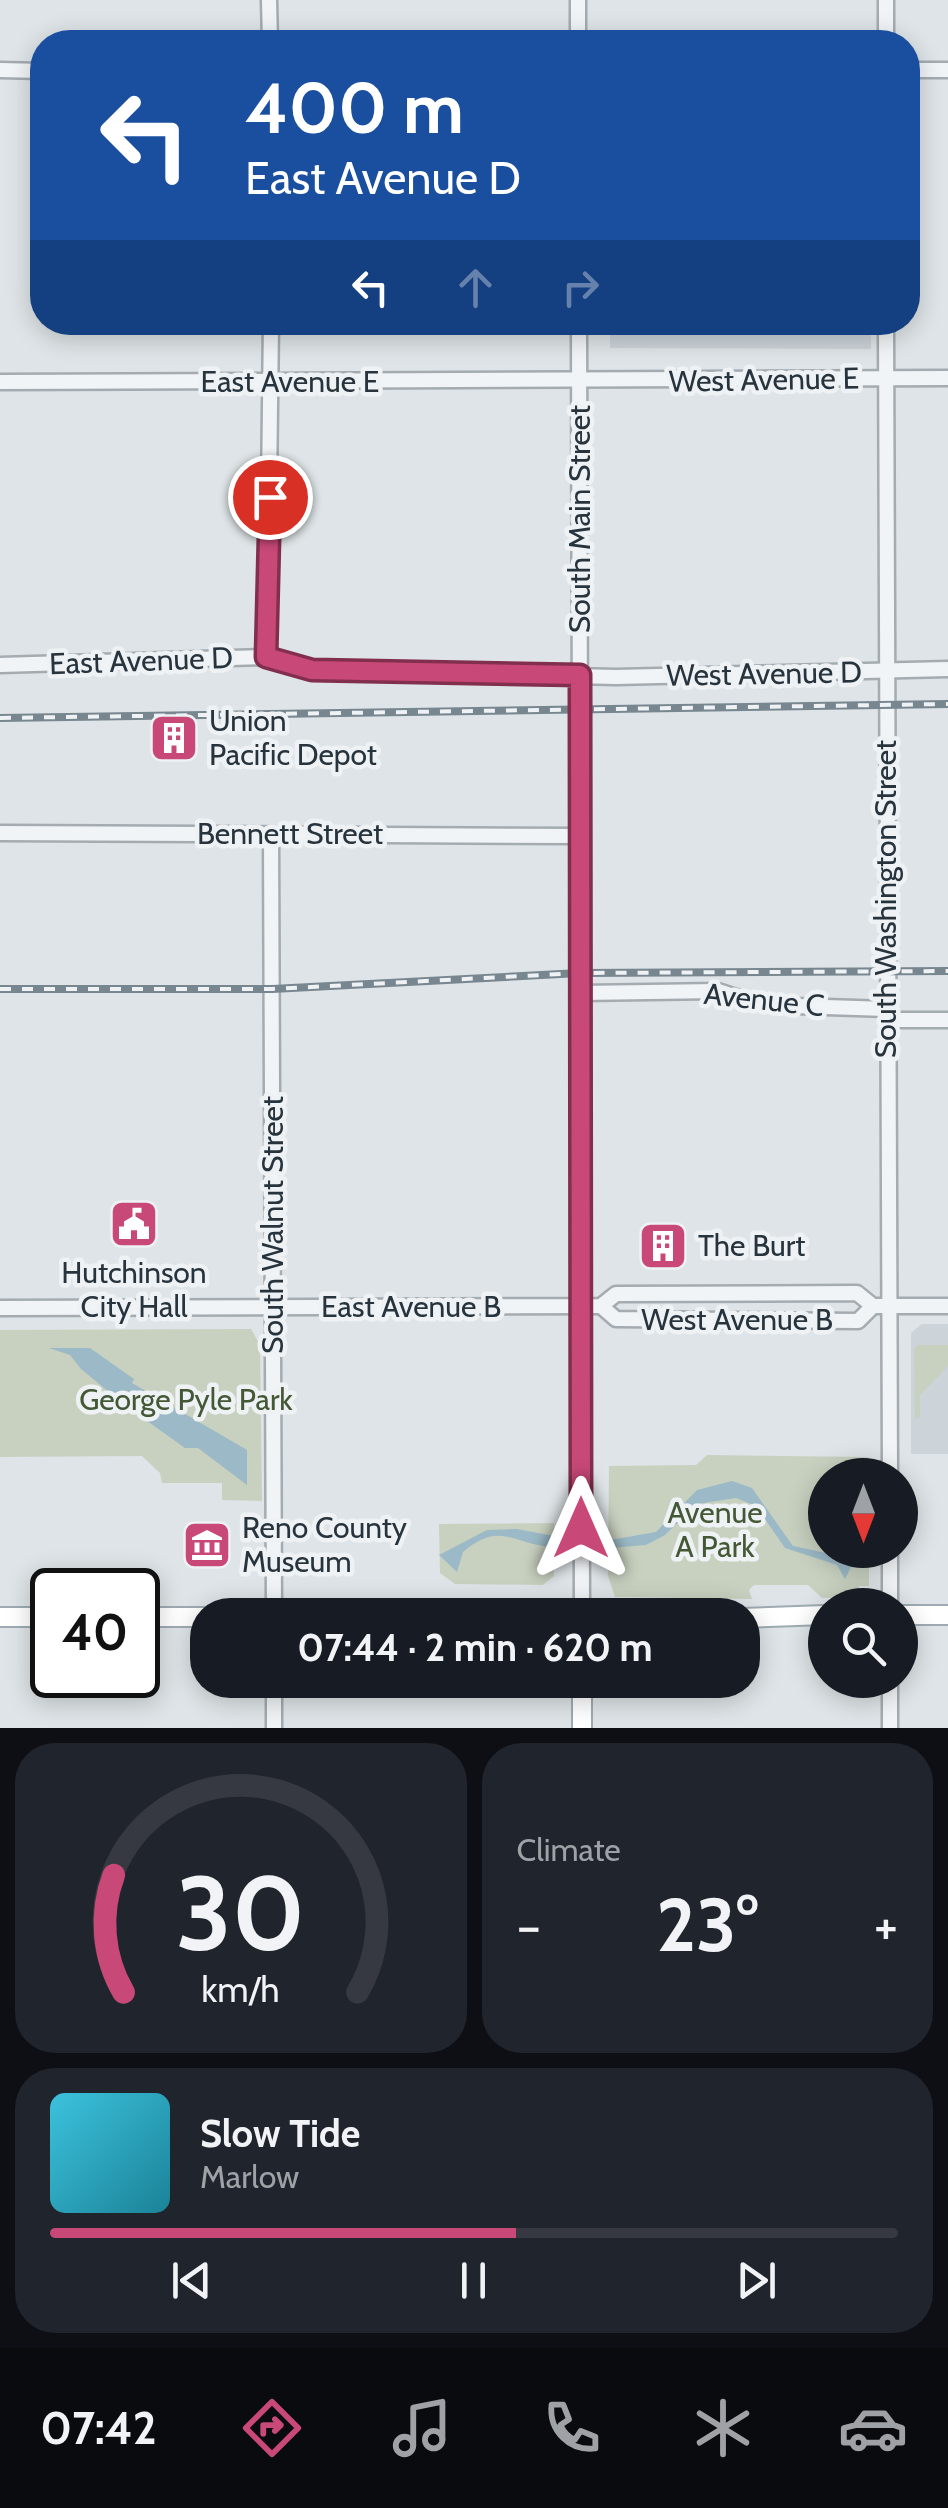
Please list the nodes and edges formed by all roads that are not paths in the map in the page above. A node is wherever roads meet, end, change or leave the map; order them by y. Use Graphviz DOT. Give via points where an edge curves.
graph roads {
  1 [pos="270,0"];
  2 [pos="578,0"];
  3 [pos="886,0"];
  4 [pos="270,30"];
  5 [pos="578,30"];
  6 [pos="886,30"];
  7 [pos="0,70"];
  8 [pos="920,70"];
  9 [pos="948,70"];
  10 [pos="30,71"];
  11 [pos="271,335"];
  12 [pos="579,335"];
  13 [pos="886,335"];
  14 [pos="948,378"];
  15 [pos="886,379"];
  16 [pos="0,382"];
  17 [pos="271,382"];
  18 [pos="580,382"];
  19 [pos="266,657"];
  20 [pos="0,665"];
  21 [pos="948,669"];
  22 [pos="885,671"];
  23 [pos="580,675"];
  24 [pos="0,834"];
  25 [pos="272,835"];
  26 [pos="580,836"];
  27 [pos="581,993"];
  28 [pos="887,1014"];
  29 [pos="948,1020"];
  30 [pos="601,1306"];
  31 [pos="873,1306"];
  32 [pos="890,1306"];
  33 [pos="948,1306"];
  34 [pos="581,1307"];
  35 [pos="0,1308"];
  36 [pos="273,1308"];
  37 [pos="890,1458"];
  38 [pos="274,1598"];
  39 [pos="582,1598"];
  40 [pos="918,1615"];
  41 [pos="948,1615"];
  42 [pos="808,1616"];
  43 [pos="0,1617"];
  44 [pos="30,1617"];
  45 [pos="160,1617"];
  46 [pos="190,1617"];
  47 [pos="760,1618"];
  48 [pos="274,1698"];
  49 [pos="582,1698"];
  50 [pos="890,1698"];
  51 [pos="274,1728"];
  52 [pos="582,1728"];
  53 [pos="890,1728"];
  1 -- 4 [label="street"];
  2 -- 5 [label="street"];
  3 -- 6 [label="street"];
  7 -- 10 [label="street"];
  8 -- 9 [label="street"];
  11 -- 17 [label="street"];
  12 -- 18 [label="street, South Main Street"];
  13 -- 15 [label="street, South Washington Street"];
  14 -- 15 [label="street, West Avenue E"];
  15 -- 18 [label="street, West Avenue E"];
  15 -- 22 [label="street, South Washington Street"];
  16 -- 17 [label="street, East Avenue E"];
  17 -- 18 [label="street, East Avenue E"];
  17 -- 19 [label="street"];
  18 -- 23 [label="street, South Main Street"];
  19 -- 20 [label="street, East Avenue D"];
  19 -- 23 [label="street, East Avenue D" via="312,670"];
  21 -- 22 [label="street, West Avenue D"];
  22 -- 23 [label="street, West Avenue D"];
  22 -- 28 [label="street, South Washington Street"];
  23 -- 26 [label="street, South Main Street"];
  24 -- 25 [label="street, Bennett Street"];
  25 -- 26 [label="street, Bennett Street"];
  25 -- 36 [label="street, South Walnut Street"];
  26 -- 27 [label="street, South Main Street"];
  27 -- 28 [label="street, Avenue C" via="718,991 744,1000"];
  27 -- 34 [label="street, South Main Street"];
  28 -- 29 [label="street, Avenue C"];
  28 -- 32 [label="street, South Washington Street"];
  30 -- 31 [label="street, West Avenue B" via="616,1294 857,1293"];
  30 -- 31 [label="street, West Avenue B" via="616,1319 858,1320"];
  30 -- 34 [label="street, West Avenue B"];
  31 -- 32 [label="street, West Avenue B"];
  32 -- 33 [label="street, West Avenue B"];
  32 -- 37 [label="street, South Washington Street"];
  34 -- 36 [label="street, East Avenue B"];
  34 -- 39 [label="street, South Main Street"];
  35 -- 36 [label="street, East Avenue B"];
  36 -- 38 [label="street, South Walnut Street"];
  40 -- 41 [label="main road"];
  42 -- 47 [label="main road"];
  43 -- 44 [label="main road"];
  45 -- 46 [label="main road"];
  48 -- 51 [label="street"];
  49 -- 52 [label="main road"];
  50 -- 53 [label="street"];
}
